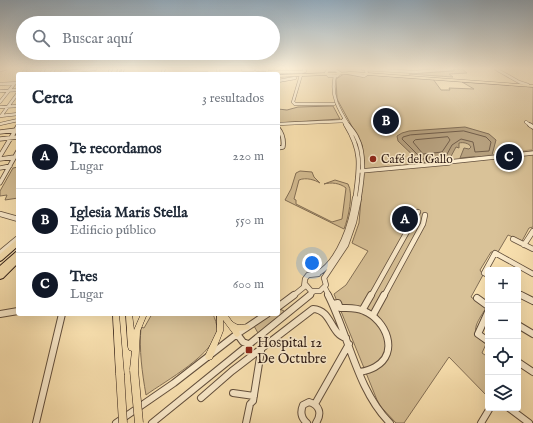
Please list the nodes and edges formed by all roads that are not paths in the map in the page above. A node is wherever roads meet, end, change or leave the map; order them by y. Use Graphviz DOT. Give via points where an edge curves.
graph roads {
  1 [pos="296,89"];
  2 [pos="331,89"];
  3 [pos="333,89"];
  4 [pos="0,90"];
  5 [pos="9,90"];
  6 [pos="16,90"];
  7 [pos="16,97"];
  8 [pos="1,99"];
  9 [pos="0,102"];
  10 [pos="334,104"];
  11 [pos="8,106"];
  12 [pos="0,107"];
  13 [pos="16,107"];
  14 [pos="16,110"];
  15 [pos="14,114"];
  16 [pos="1,116"];
  17 [pos="16,120"];
  18 [pos="345,122"];
  19 [pos="526,122"];
  20 [pos="0,124"];
  21 [pos="280,125"];
  22 [pos="533,127"];
  23 [pos="16,130"];
  24 [pos="0,132"];
  25 [pos="16,137"];
  26 [pos="12,138"];
  27 [pos="0,139"];
  28 [pos="0,149"];
  29 [pos="5,149"];
  30 [pos="533,153"];
  31 [pos="16,154"];
  32 [pos="0,156"];
  33 [pos="14,157"];
  34 [pos="0,159"];
  35 [pos="10,166"];
  36 [pos="0,168"];
  37 [pos="361,171"];
  38 [pos="1,179"];
  39 [pos="0,183"];
  40 [pos="418,212"];
  41 [pos="0,214"];
  42 [pos="425,215"];
  43 [pos="16,218"];
  44 [pos="533,231"];
  45 [pos="513,239"];
  46 [pos="16,240"];
  47 [pos="16,244"];
  48 [pos="524,245"];
  49 [pos="16,249"];
  50 [pos="533,249"];
  51 [pos="0,253"];
  52 [pos="16,256"];
  53 [pos="0,258"];
  54 [pos="16,262"];
  55 [pos="0,263"];
  56 [pos="16,265"];
  57 [pos="487,267"];
  58 [pos="520,267"];
  59 [pos="521,268"];
  60 [pos="0,270"];
  61 [pos="317,274"];
  62 [pos="533,274"];
  63 [pos="0,276"];
  64 [pos="324,278"];
  65 [pos="0,280"];
  66 [pos="305,284"];
  67 [pos="325,288"];
  68 [pos="316,292"];
  69 [pos="328,295"];
  70 [pos="521,295"];
  71 [pos="477,298"];
  72 [pos="533,302"];
  73 [pos="333,304"];
  74 [pos="485,304"];
  75 [pos="280,306"];
  76 [pos="363,309"];
  77 [pos="16,310"];
  78 [pos="0,314"];
  79 [pos="287,314"];
  80 [pos="373,315"];
  81 [pos="62,316"];
  82 [pos="116,316"];
  83 [pos="129,316"];
  84 [pos="143,316"];
  85 [pos="222,316"];
  86 [pos="224,316"];
  87 [pos="264,316"];
  88 [pos="485,319"];
  89 [pos="230,324"];
  90 [pos="247,327"];
  91 [pos="521,327"];
  92 [pos="237,334"];
  93 [pos="533,334"];
  94 [pos="485,339"];
  95 [pos="347,341"];
  96 [pos="249,344"];
  97 [pos="260,351"];
  98 [pos="209,356"];
  99 [pos="521,364"];
  100 [pos="134,369"];
  101 [pos="360,372"];
  102 [pos="533,372"];
  103 [pos="233,393"];
  104 [pos="254,396"];
  105 [pos="201,398"];
  106 [pos="315,404"];
  107 [pos="488,411"];
  108 [pos="513,411"];
  109 [pos="301,419"];
  110 [pos="36,423"];
  111 [pos="116,423"];
  112 [pos="123,423"];
  113 [pos="139,423"];
  114 [pos="152,423"];
  115 [pos="246,423"];
  116 [pos="307,423"];
  117 [pos="316,423"];
  118 [pos="390,423"];
  119 [pos="481,423"];
  120 [pos="529,423"];
  1 -- 10 [label="street" via="294,104"];
  2 -- 10 [label="street"];
  3 -- 18 [label="street" via="337,106"];
  4 -- 5 [label="street"];
  5 -- 6 [label="street"];
  5 -- 8 [label="street"];
  7 -- 8 [label="street"];
  7 -- 11 [label="street"];
  8 -- 9 [label="street"];
  10 -- 18 [label="street"];
  11 -- 12 [label="street"];
  11 -- 13 [label="street"];
  11 -- 16 [label="street"];
  14 -- 15 [label="street"];
  15 -- 16 [label="street"];
  17 -- 20 [label="street"];
  18 -- 21 [label="street"];
  18 -- 37 [label="street" via="360,146"];
  18 -- 61 [label="street" via="358,153 352,219 335,256"];
  19 -- 22 [label="street"];
  23 -- 24 [label="street"];
  23 -- 26 [label="street"];
  25 -- 26 [label="street"];
  26 -- 27 [label="street"];
  26 -- 29 [label="street"];
  28 -- 29 [label="street"];
  29 -- 32 [label="street"];
  30 -- 37 [label="street"];
  31 -- 33 [label="street"];
  33 -- 34 [label="street"];
  33 -- 35 [label="street"];
  35 -- 36 [label="street"];
  35 -- 38 [label="street"];
  37 -- 64 [label="street" via="357,215 352,232 346,246"];
  38 -- 39 [label="street"];
  40 -- 76 [label="street"];
  41 -- 43 [label="street"];
  42 -- 80 [label="street" via="423,224"];
  44 -- 48 [label="street"];
  45 -- 48 [label="street"];
  46 -- 51 [label="street"];
  47 -- 53 [label="highway"];
  48 -- 50 [label="street"];
  49 -- 55 [label="highway"];
  52 -- 60 [label="highway"];
  54 -- 63 [label="highway"];
  56 -- 65 [label="street"];
  57 -- 58 [label="street" via="495,254"];
  59 -- 62 [label="street"];
  61 -- 64 [label="street"];
  61 -- 66 [label="street" via="307,276"];
  64 -- 67 [label="street"];
  66 -- 68 [label="street" via="307,288"];
  66 -- 75 [label="street" via="303,289"];
  67 -- 68 [label="street"];
  67 -- 69 [label="street"];
  68 -- 69 [label="street"];
  68 -- 79 [label="street" via="307,295"];
  69 -- 73 [label="street"];
  70 -- 72 [label="street"];
  71 -- 74 [label="street"];
  73 -- 76 [label="street" via="338,303 340,308 351,306"];
  73 -- 95 [label="street"];
  75 -- 79 [label="street" via="285,308"];
  76 -- 80 [label="street"];
  77 -- 78 [label="street"];
  79 -- 96 [label="street"];
  80 -- 101 [label="street" via="385,331 388,350 379,365"];
  81 -- 110 [label="street"];
  82 -- 112 [label="main road, bridge"];
  83 -- 100 [label="main road"];
  84 -- 100 [label="main road" via="137,331"];
  85 -- 98 [label="main road" via="220,331"];
  86 -- 89 [label="main road"];
  87 -- 90 [label="street"];
  88 -- 94 [label="street" via="478,334"];
  89 -- 90 [label="main road" via="239,328"];
  89 -- 92 [label="main road"];
  90 -- 92 [label="street"];
  91 -- 93 [label="street"];
  92 -- 96 [label="street" via="243,342"];
  92 -- 98 [label="street"];
  95 -- 97 [label="street" via="339,335 325,313 314,309"];
  95 -- 101 [label="street"];
  95 -- 106 [label="street"];
  96 -- 114 [label="street"];
  97 -- 104 [label="street"];
  97 -- 105 [label="street"];
  98 -- 111 [label="street" via="174,384"];
  99 -- 102 [label="street"];
  100 -- 113 [label="main road, bridge"];
  101 -- 118 [label="street" via="374,405"];
  103 -- 104 [label="street"];
  104 -- 115 [label="street"];
  106 -- 109 [label="street" via="306,403 302,408"];
  106 -- 117 [label="street" via="320,413"];
  107 -- 119 [label="street"];
  108 -- 120 [label="street"];
  109 -- 116 [label="street"];
}
